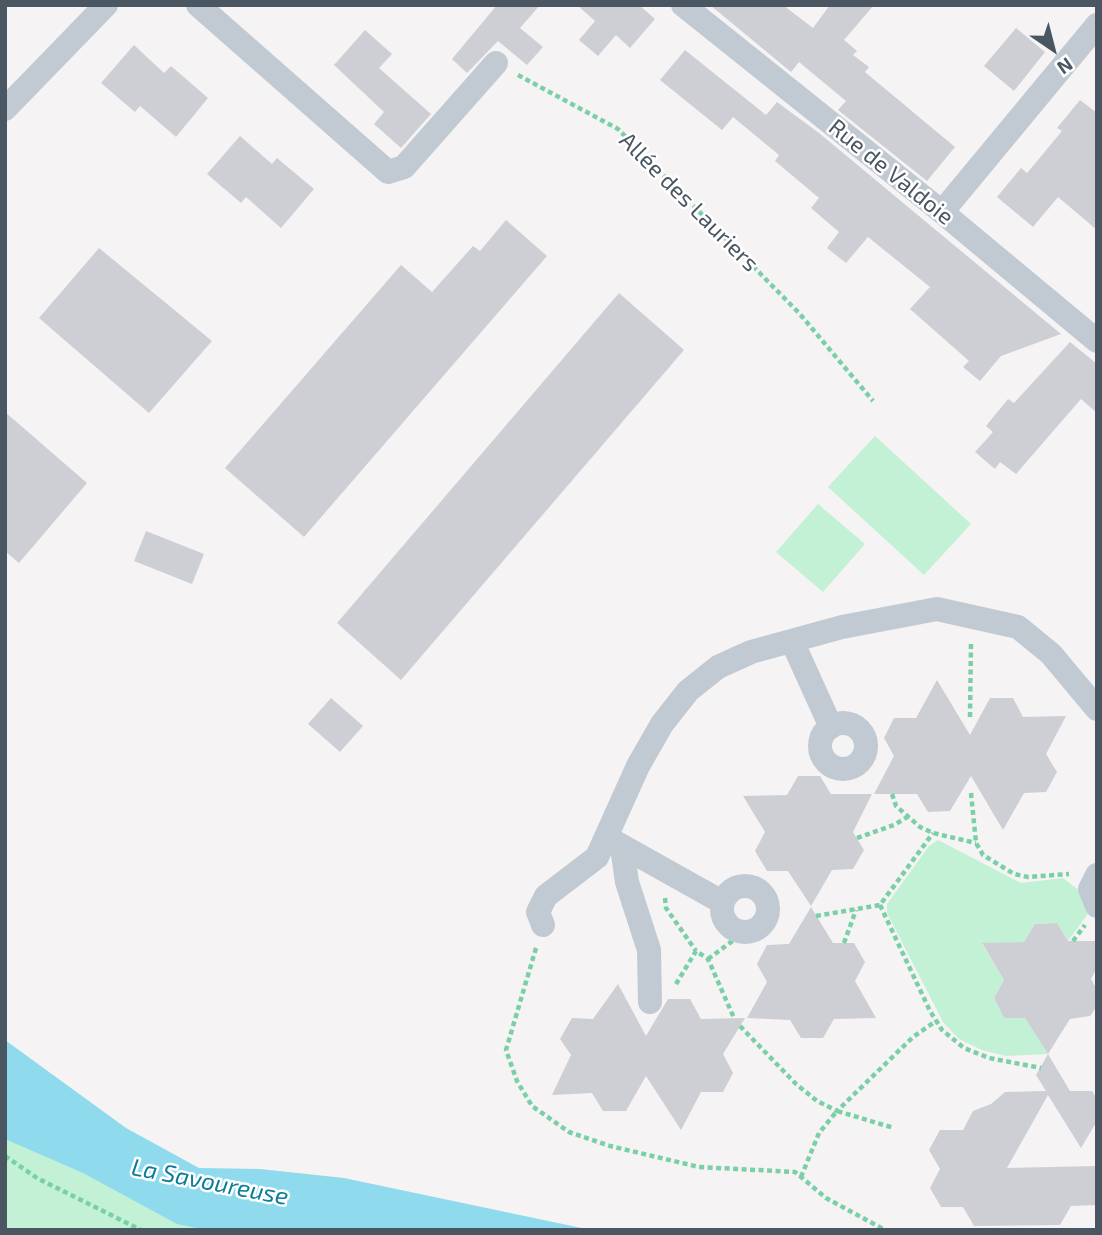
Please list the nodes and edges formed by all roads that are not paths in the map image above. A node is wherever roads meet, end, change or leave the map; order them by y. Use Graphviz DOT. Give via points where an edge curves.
graph roads {
  1 [pos="106,5"];
  2 [pos="198,5"];
  3 [pos="683,5"];
  4 [pos="1097,25"];
  5 [pos="496,63"];
  6 [pos="5,109"];
  7 [pos="942,212"];
  8 [pos="1097,341"];
  9 [pos="792,641"];
  10 [pos="1097,709"];
  11 [pos="831,727"];
  12 [pos="615,842"];
  13 [pos="1096,876"];
  14 [pos="722,902"];
  15 [pos="1097,906"];
  16 [pos="543,925"];
  17 [pos="650,1002"];
  1 -- 6 [label="street"];
  2 -- 5 [label="street" via="388,172 404,167"];
  3 -- 7 [label="street, Rue de Valdoie"];
  4 -- 7 [label="street"];
  7 -- 8 [label="street, Rue de Valdoie"];
  9 -- 10 [label="street" via="842,626 937,609 1018,627 1051,654"];
  9 -- 11 [label="street"];
  9 -- 12 [label="street" via="718,667 688,691 638,766"];
  12 -- 14 [label="street"];
  12 -- 16 [label="street" via="546,896 538,912"];
  12 -- 17 [label="street" via="649,950"];
  13 -- 15 [label="street" via="1090,889"];
  14 -- 14 [label="street" via="725,921 738,932 754,931 766,922 768,900 760,890 743,885 730,890"];
}
